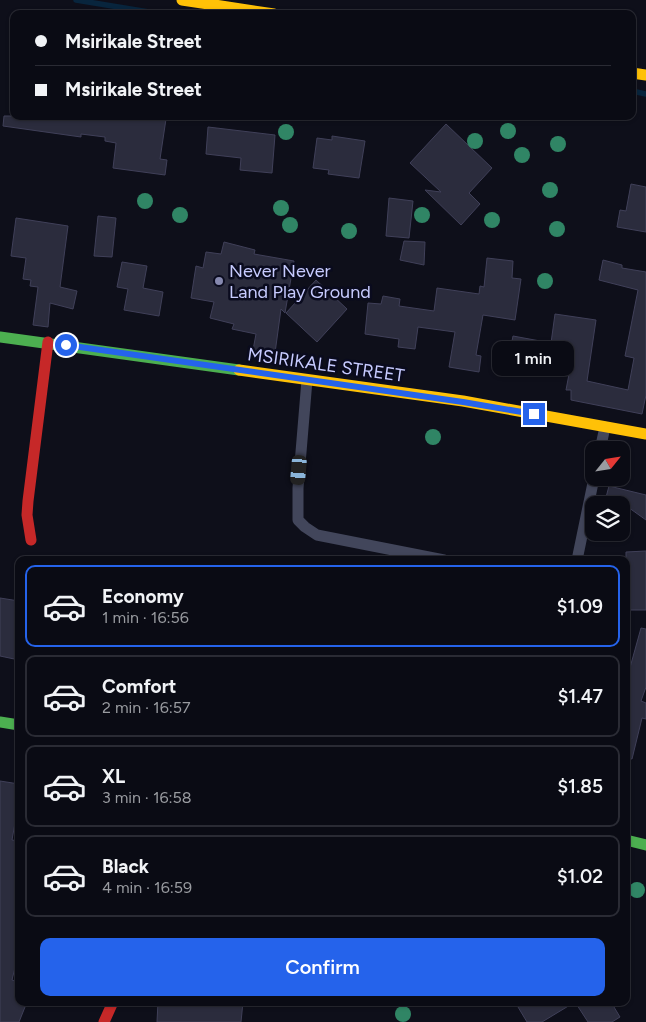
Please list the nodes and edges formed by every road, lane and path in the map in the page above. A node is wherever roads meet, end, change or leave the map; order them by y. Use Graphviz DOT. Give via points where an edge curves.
graph roads {
  1 [pos="182,0"];
  2 [pos="248,10"];
  3 [pos="0,337"];
  4 [pos="48,342"];
  5 [pos="308,380"];
  6 [pos="605,426"];
  7 [pos="646,434"];
  8 [pos="602,441"];
  9 [pos="592,486"];
  10 [pos="31,540"];
  11 [pos="424,556"];
  12 [pos="578,556"];
  13 [pos="0,722"];
  14 [pos="15,724"];
  15 [pos="630,841"];
  16 [pos="646,845"];
  17 [pos="111,1006"];
  18 [pos="104,1022"];
  1 -- 2 [label="street"];
  3 -- 4 [label="street, MSIRIKALE STREET"];
  4 -- 5 [label="street, MSIRIKALE STREET"];
  4 -- 10 [label="street" via="28,501"];
  5 -- 6 [label="street, MSIRIKALE STREET"];
  5 -- 11 [label="lane" via="298,520 317,535"];
  6 -- 7 [label="street, MSIRIKALE STREET"];
  6 -- 8 [label="lane"];
  9 -- 12 [label="lane"];
  13 -- 14 [label="street"];
  15 -- 16 [label="street"];
  17 -- 18 [label="street"];
}
